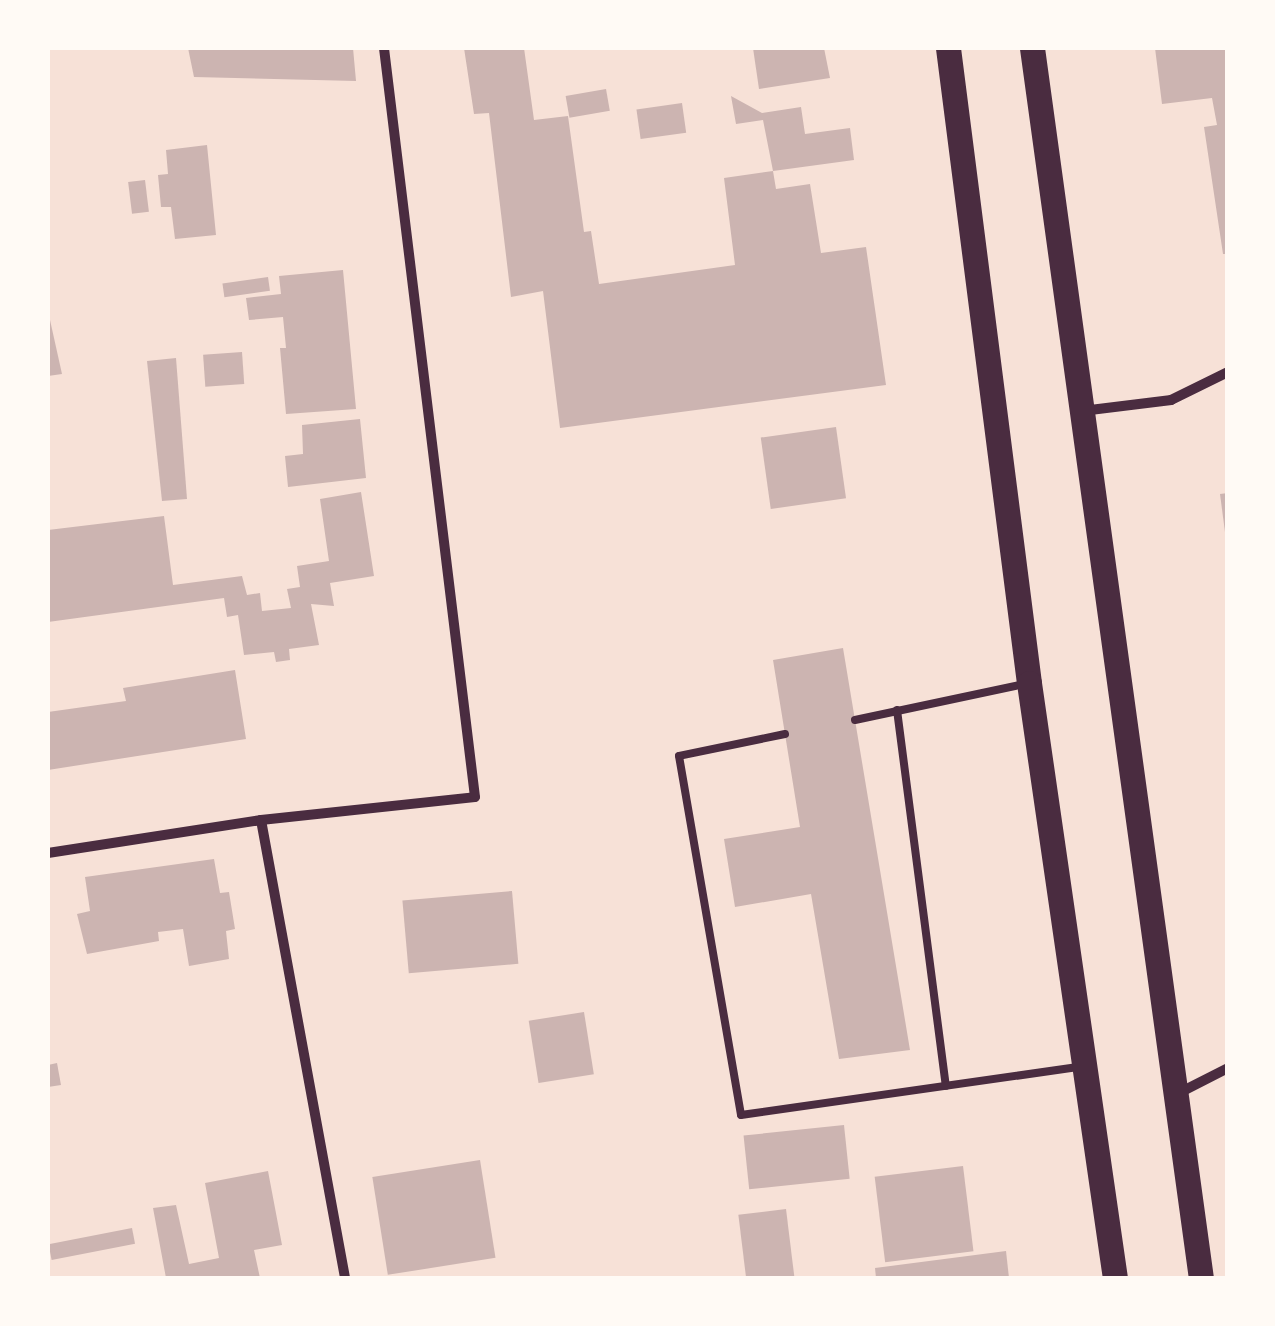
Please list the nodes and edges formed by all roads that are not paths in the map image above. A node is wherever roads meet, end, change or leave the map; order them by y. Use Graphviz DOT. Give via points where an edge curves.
graph roads {
  1 [pos="384,48"];
  2 [pos="948,48"];
  3 [pos="1032,48"];
  4 [pos="1228,372"];
  5 [pos="1081,412"];
  6 [pos="1029,683"];
  7 [pos="897,710"];
  8 [pos="855,720"];
  9 [pos="784,734"];
  10 [pos="261,820"];
  11 [pos="48,853"];
  12 [pos="1084,1066"];
  13 [pos="1228,1068"];
  14 [pos="946,1086"];
  15 [pos="1176,1094"];
  16 [pos="345,1278"];
  17 [pos="1115,1278"];
  18 [pos="1201,1278"];
  1 -- 10 [label="street" via="475,797"];
  2 -- 6 [label="main road"];
  3 -- 5 [label="main road"];
  4 -- 5 [label="street" via="1171,400"];
  5 -- 15 [label="main road"];
  6 -- 7 [label="lane"];
  6 -- 12 [label="main road"];
  7 -- 8 [label="lane"];
  7 -- 14 [label="lane"];
  9 -- 14 [label="lane" via="679,756 741,1115"];
  10 -- 11 [label="street"];
  10 -- 16 [label="street"];
  12 -- 14 [label="lane"];
  12 -- 17 [label="main road"];
  13 -- 15 [label="street"];
  15 -- 18 [label="main road"];
}
